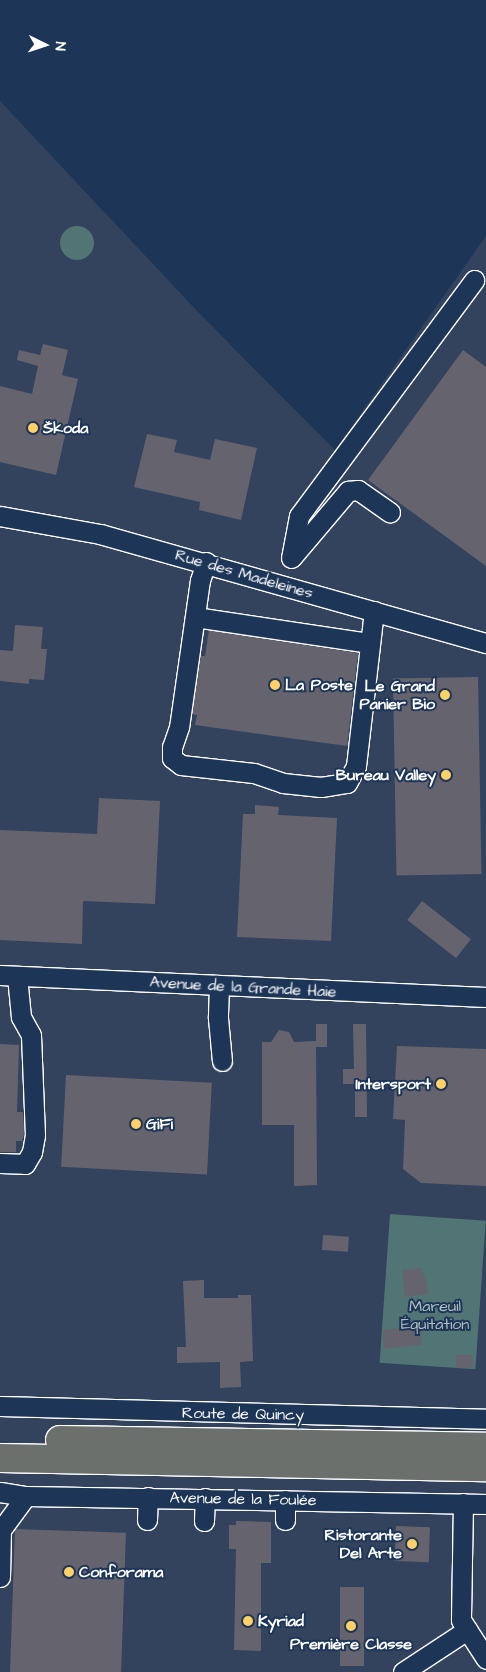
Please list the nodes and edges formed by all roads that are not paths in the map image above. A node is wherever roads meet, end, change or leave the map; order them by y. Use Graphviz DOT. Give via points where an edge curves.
graph roads {
  1 [pos="474,280"];
  2 [pos="390,512"];
  3 [pos="0,516"];
  4 [pos="291,558"];
  5 [pos="206,562"];
  6 [pos="282,584"];
  7 [pos="374,612"];
  8 [pos="195,617"];
  9 [pos="370,643"];
  10 [pos="486,643"];
  11 [pos="8,976"];
  12 [pos="219,986"];
  13 [pos="486,997"];
  14 [pos="222,1062"];
  15 [pos="0,1163"];
  16 [pos="0,1406"];
  17 [pos="486,1419"];
  18 [pos="0,1439"];
  19 [pos="486,1447"];
  20 [pos="0,1458"];
  21 [pos="486,1468"];
  22 [pos="0,1492"];
  23 [pos="26,1496"];
  24 [pos="148,1497"];
  25 [pos="205,1498"];
  26 [pos="285,1500"];
  27 [pos="463,1503"];
  28 [pos="486,1504"];
  29 [pos="147,1520"];
  30 [pos="285,1520"];
  31 [pos="204,1521"];
  32 [pos="0,1577"];
  33 [pos="467,1630"];
  34 [pos="486,1659"];
  35 [pos="400,1670"];
  1 -- 4 [label="street" via="299,516"];
  2 -- 4 [label="street" via="358,490 348,491"];
  3 -- 5 [label="street, Rue des Madeleines" via="100,534"];
  4 -- 6 [label="street"];
  5 -- 6 [label="street, Rue des Madeleines"];
  5 -- 8 [label="street"];
  6 -- 7 [label="street, Rue des Madeleines"];
  7 -- 9 [label="street"];
  7 -- 10 [label="street, Rue des Madeleines"];
  8 -- 9 [label="street"];
  8 -- 9 [label="street" via="172,758 181,765 254,773 283,783 321,787 347,783 354,774"];
  11 -- 12 [label="street, Avenue de la Grande Haie"];
  11 -- 15 [label="street" via="21,1017 31,1035 35,1135 32,1152 25,1164"];
  12 -- 13 [label="street, Avenue de la Grande Haie"];
  12 -- 14 [label="street"];
  16 -- 17 [label="street, Route de Quincy"];
  18 -- 19 [label="highway"];
  20 -- 21 [label="highway"];
  22 -- 23 [label="street, Avenue de la Foulée"];
  23 -- 24 [label="street, Avenue de la Foulée"];
  23 -- 32 [label="street" via="1,1530"];
  24 -- 25 [label="street, Avenue de la Foulée"];
  24 -- 29 [label="street"];
  25 -- 26 [label="street, Avenue de la Foulée"];
  25 -- 31 [label="street"];
  26 -- 27 [label="street, Avenue de la Foulée" via="327,1510"];
  26 -- 30 [label="street"];
  27 -- 28 [label="street, Avenue de la Foulée"];
  27 -- 33 [label="street" via="456,1589 461,1620"];
  33 -- 34 [label="street"];
  33 -- 35 [label="street"];
}
